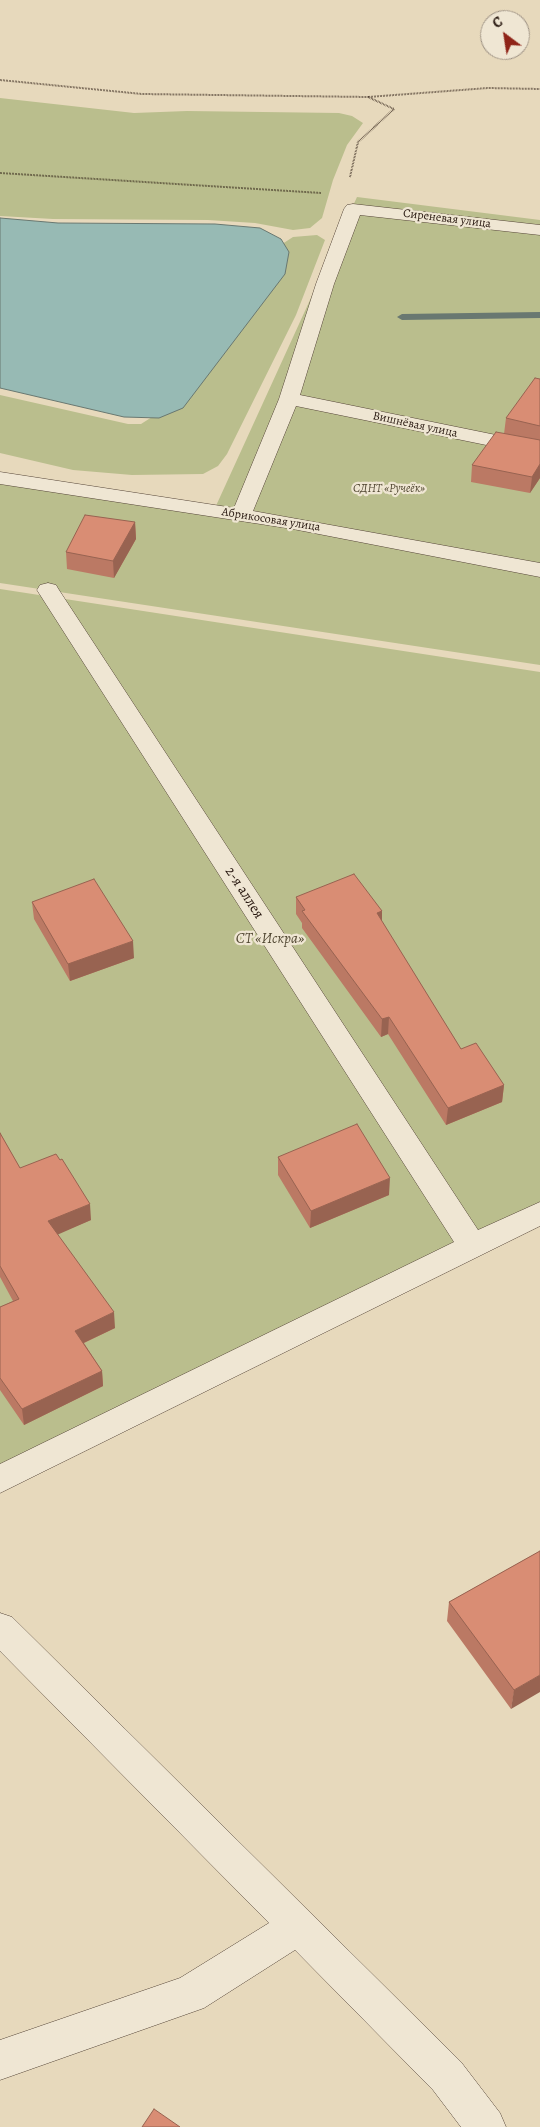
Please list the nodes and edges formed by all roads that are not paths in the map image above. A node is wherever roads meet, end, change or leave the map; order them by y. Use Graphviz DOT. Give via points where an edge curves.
graph roads {
  1 [pos="540,230"];
  2 [pos="290,399"];
  3 [pos="540,450"];
  4 [pos="0,478"];
  5 [pos="241,515"];
  6 [pos="540,570"];
  7 [pos="48,590"];
  8 [pos="540,1213"];
  9 [pos="473,1246"];
  10 [pos="0,1479"];
  11 [pos="0,1628"];
  12 [pos="298,1927"];
  13 [pos="0,2060"];
  14 [pos="486,2127"];
  1 -- 2 [label="street, Сиреневая улица" via="349,202"];
  2 -- 3 [label="street, Вишнёвая улица"];
  2 -- 5 [label="street"];
  4 -- 5 [label="street, Абрикосовая улица"];
  5 -- 6 [label="street, Абрикосовая улица" via="293,522"];
  7 -- 9 [label="street, 2-я аллея"];
  8 -- 9 [label="street"];
  9 -- 10 [label="street"];
  11 -- 12 [label="street"];
  12 -- 13 [label="street" via="190,1994"];
  12 -- 14 [label="street" via="447,2076"];
}
